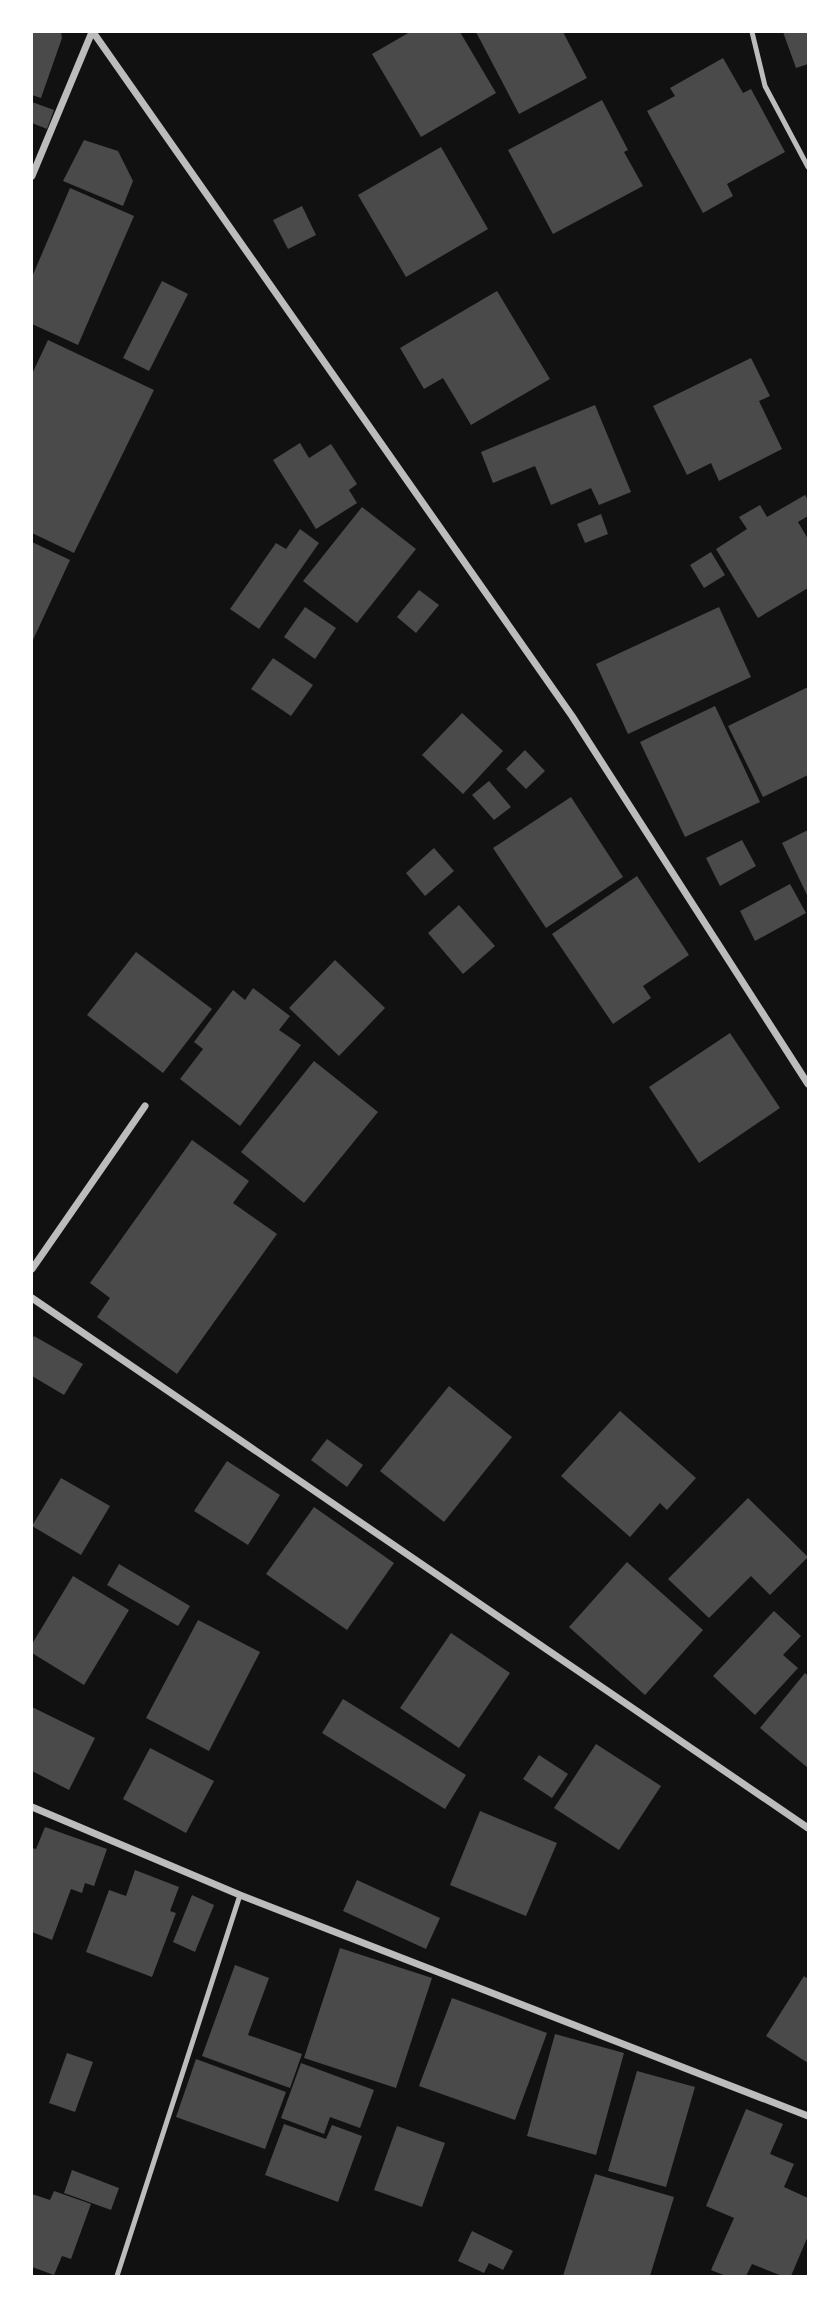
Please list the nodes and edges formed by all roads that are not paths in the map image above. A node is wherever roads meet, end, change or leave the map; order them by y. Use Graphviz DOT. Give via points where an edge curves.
graph roads {
  1 [pos="93,32"];
  2 [pos="752,32"];
  3 [pos="808,167"];
  4 [pos="32,176"];
  5 [pos="808,1084"];
  6 [pos="145,1106"];
  7 [pos="32,1269"];
  8 [pos="32,1298"];
  9 [pos="32,1807"];
  10 [pos="808,1828"];
  11 [pos="240,1895"];
  12 [pos="808,2116"];
  13 [pos="117,2277"];
  1 -- 4 [label="street"];
  1 -- 5 [label="street" via="572,716"];
  2 -- 3 [label="lane" via="765,86"];
  6 -- 7 [label="street"];
  8 -- 10 [label="street"];
  9 -- 11 [label="street"];
  11 -- 12 [label="street"];
  11 -- 13 [label="lane"];
}
